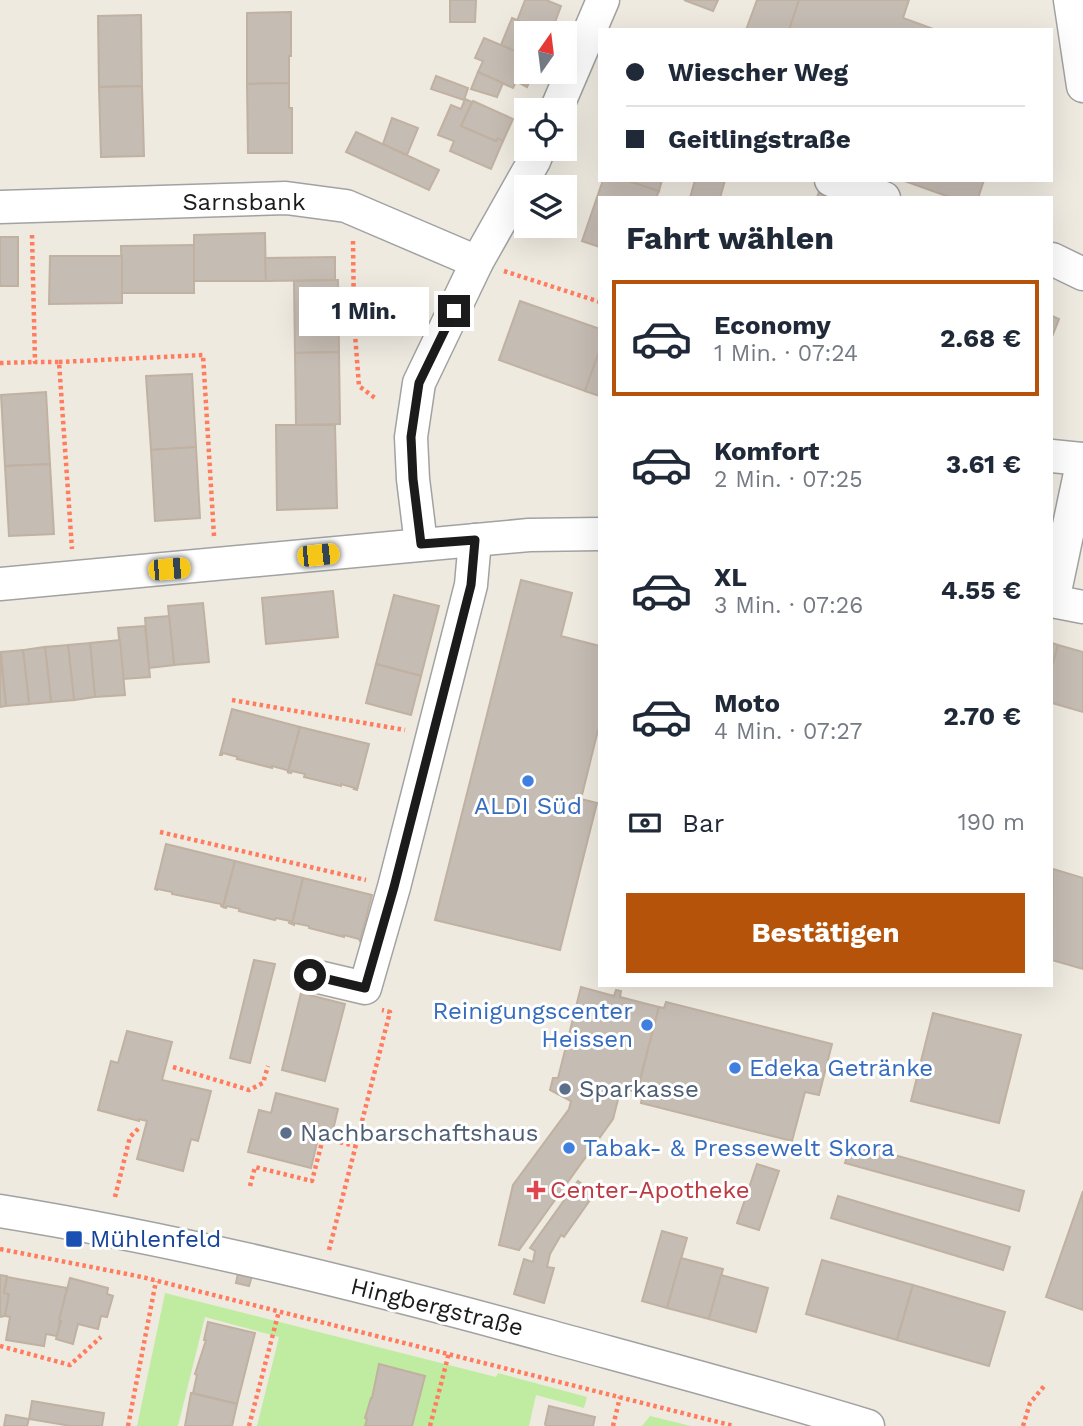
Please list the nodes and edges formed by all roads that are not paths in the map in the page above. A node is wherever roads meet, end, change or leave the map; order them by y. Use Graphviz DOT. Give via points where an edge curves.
graph roads {
  1 [pos="603,0"];
  2 [pos="1070,0"];
  3 [pos="1083,85"];
  4 [pos="561,98"];
  5 [pos="534,161"];
  6 [pos="837,182"];
  7 [pos="878,196"];
  8 [pos="15,207"];
  9 [pos="1053,260"];
  10 [pos="477,262"];
  11 [pos="1083,274"];
  12 [pos="1053,456"];
  13 [pos="1083,459"];
  14 [pos="598,534"];
  15 [pos="475,540"];
  16 [pos="421,544"];
  17 [pos="0,584"];
  18 [pos="1063,603"];
  19 [pos="310,975"];
  20 [pos="0,1210"];
  21 [pos="780,1413"];
  22 [pos="869,1426"];
  1 -- 4 [label="street"];
  2 -- 3 [label="street"];
  5 -- 10 [label="street"];
  6 -- 7 [label="street"];
  8 -- 10 [label="street, Sarnsbank" via="286,198 346,206"];
  9 -- 11 [label="street"];
  10 -- 16 [label="street" via="419,383 411,437"];
  12 -- 13 [label="street"];
  13 -- 18 [label="street"];
  14 -- 15 [label="street"];
  15 -- 16 [label="street"];
  15 -- 19 [label="street" via="471,585 365,988"];
  16 -- 17 [label="street"];
  20 -- 21 [label="street, Hingbergstraße" via="222,1254 445,1307"];
  21 -- 22 [label="street, Hingbergstraße"];
}
